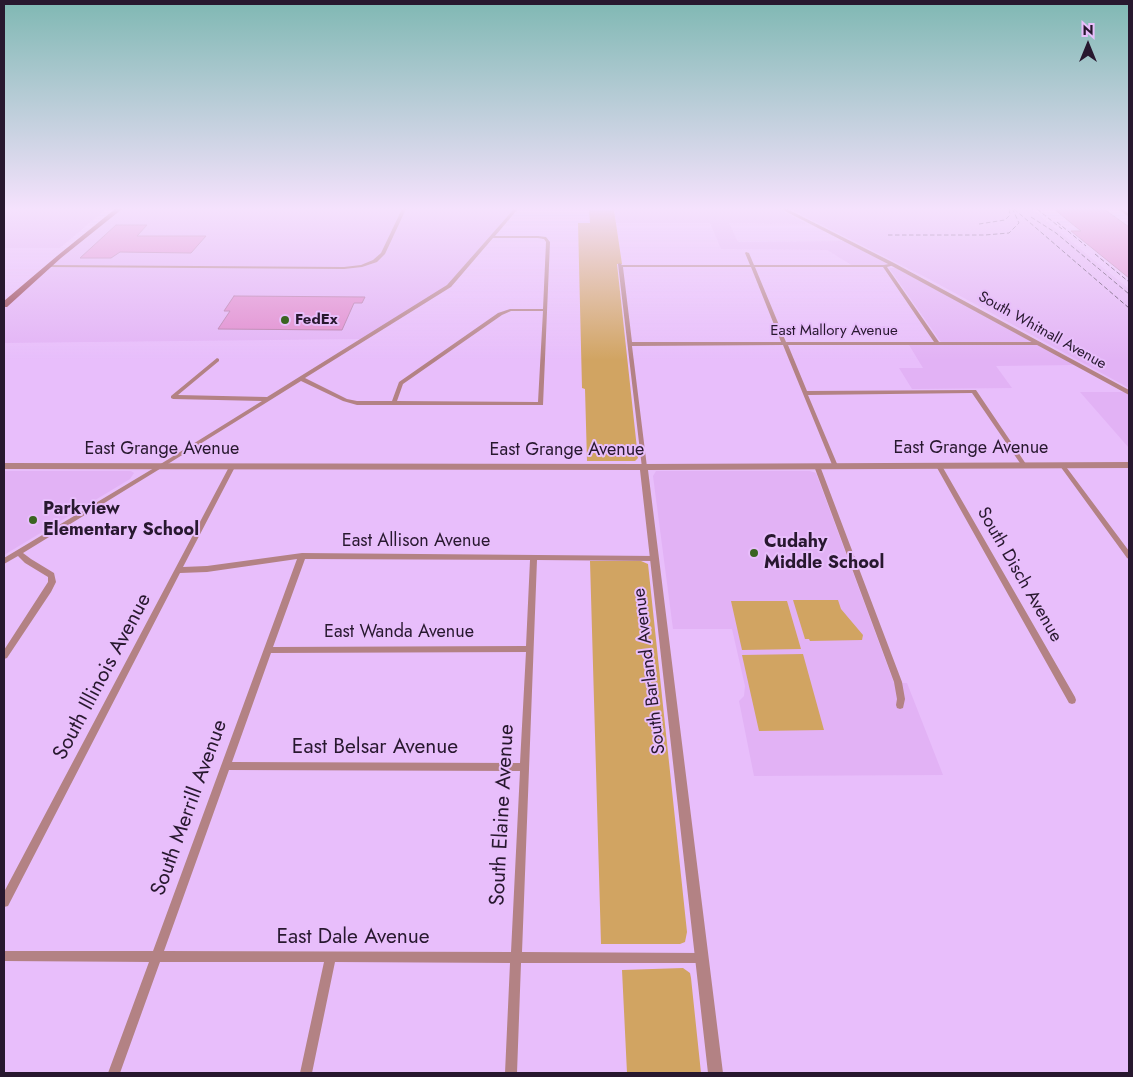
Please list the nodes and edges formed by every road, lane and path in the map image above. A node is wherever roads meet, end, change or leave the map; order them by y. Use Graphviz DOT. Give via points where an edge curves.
graph roads {
  1 [pos="56,259"];
  2 [pos="377,259"];
  3 [pos="473,259"];
  4 [pos="547,259"];
  5 [pos="750,259"];
  6 [pos="883,259"];
  7 [pos="892,264"];
  8 [pos="753,266"];
  9 [pos="884,266"];
  10 [pos="46,268"];
  11 [pos="4,305"];
  12 [pos="544,310"];
  13 [pos="937,343"];
  14 [pos="1038,343"];
  15 [pos="631,344"];
  16 [pos="784,344"];
  17 [pos="216,360"];
  18 [pos="302,379"];
  19 [pos="805,393"];
  20 [pos="1129,393"];
  21 [pos="267,399"];
  22 [pos="394,403"];
  23 [pos="1024,465"];
  24 [pos="1062,465"];
  25 [pos="1129,465"];
  26 [pos="4,466"];
  27 [pos="161,466"];
  28 [pos="817,466"];
  29 [pos="835,466"];
  30 [pos="939,466"];
  31 [pos="232,467"];
  32 [pos="644,468"];
  33 [pos="18,552"];
  34 [pos="302,556"];
  35 [pos="1129,556"];
  36 [pos="534,558"];
  37 [pos="654,558"];
  38 [pos="4,561"];
  39 [pos="179,570"];
  40 [pos="530,649"];
  41 [pos="268,650"];
  42 [pos="4,656"];
  43 [pos="1072,700"];
  44 [pos="900,705"];
  45 [pos="226,766"];
  46 [pos="524,767"];
  47 [pos="4,902"];
  48 [pos="4,956"];
  49 [pos="156,956"];
  50 [pos="330,958"];
  51 [pos="516,958"];
  52 [pos="702,958"];
  53 [pos="114,1073"];
  54 [pos="306,1073"];
  55 [pos="511,1073"];
  56 [pos="716,1073"];
  1 -- 10 [label="main road"];
  2 -- 10 [label="street" via="362,266 344,268"];
  3 -- 18 [label="street" via="449,286"];
  4 -- 12 [label="street"];
  5 -- 8 [label="street"];
  6 -- 7 [label="street, South Whitnall Avenue"];
  7 -- 9 [label="street"];
  7 -- 14 [label="street, South Whitnall Avenue"];
  8 -- 9 [label="street"];
  8 -- 15 [label="street, South Barland Avenue" via="621,265"];
  8 -- 16 [label="street"];
  9 -- 13 [label="street"];
  10 -- 11 [label="main road"];
  12 -- 22 [label="street" via="510,310 500,314 401,383"];
  12 -- 22 [label="street" via="540,404"];
  13 -- 14 [label="street, East Mallory Avenue"];
  13 -- 16 [label="street, East Mallory Avenue"];
  14 -- 20 [label="street, South Whitnall Avenue"];
  15 -- 16 [label="street, East Mallory Avenue"];
  15 -- 32 [label="street, South Barland Avenue"];
  16 -- 19 [label="street"];
  17 -- 21 [label="street" via="173,397"];
  18 -- 21 [label="street"];
  18 -- 22 [label="street" via="345,400"];
  19 -- 23 [label="street" via="974,391"];
  19 -- 29 [label="street"];
  21 -- 27 [label="street"];
  23 -- 24 [label="street, East Grange Avenue"];
  23 -- 30 [label="street, East Grange Avenue"];
  24 -- 25 [label="street, East Grange Avenue"];
  24 -- 35 [label="street"];
  26 -- 27 [label="street, East Grange Avenue"];
  27 -- 31 [label="street, East Grange Avenue"];
  27 -- 33 [label="street"];
  28 -- 29 [label="street, East Grange Avenue"];
  28 -- 32 [label="street, East Grange Avenue"];
  28 -- 44 [label="street" via="898,682"];
  29 -- 30 [label="street, East Grange Avenue"];
  30 -- 43 [label="street, South Disch Avenue"];
  31 -- 32 [label="street, East Grange Avenue"];
  31 -- 39 [label="street, South Illinois Avenue"];
  32 -- 37 [label="street, South Barland Avenue"];
  33 -- 38 [label="street"];
  33 -- 42 [label="street" via="51,575 52,582"];
  34 -- 36 [label="street, East Allison Avenue"];
  34 -- 39 [label="street, East Allison Avenue"];
  34 -- 41 [label="street, South Merrill Avenue"];
  36 -- 37 [label="street, East Allison Avenue"];
  36 -- 40 [label="street, South Elaine Avenue"];
  37 -- 52 [label="street, South Barland Avenue"];
  39 -- 47 [label="street, South Illinois Avenue"];
  40 -- 41 [label="street, East Wanda Avenue"];
  40 -- 46 [label="street, South Elaine Avenue"];
  41 -- 45 [label="street, South Merrill Avenue"];
  45 -- 46 [label="street, East Belsar Avenue"];
  45 -- 49 [label="street, South Merrill Avenue"];
  46 -- 51 [label="street, South Elaine Avenue"];
  48 -- 49 [label="street, East Dale Avenue"];
  49 -- 50 [label="street, East Dale Avenue"];
  49 -- 53 [label="street, South Merrill Avenue"];
  50 -- 51 [label="street, East Dale Avenue"];
  50 -- 54 [label="street"];
  51 -- 52 [label="street, East Dale Avenue"];
  51 -- 55 [label="street, South Elaine Avenue"];
  52 -- 56 [label="street, South Barland Avenue"];
}
